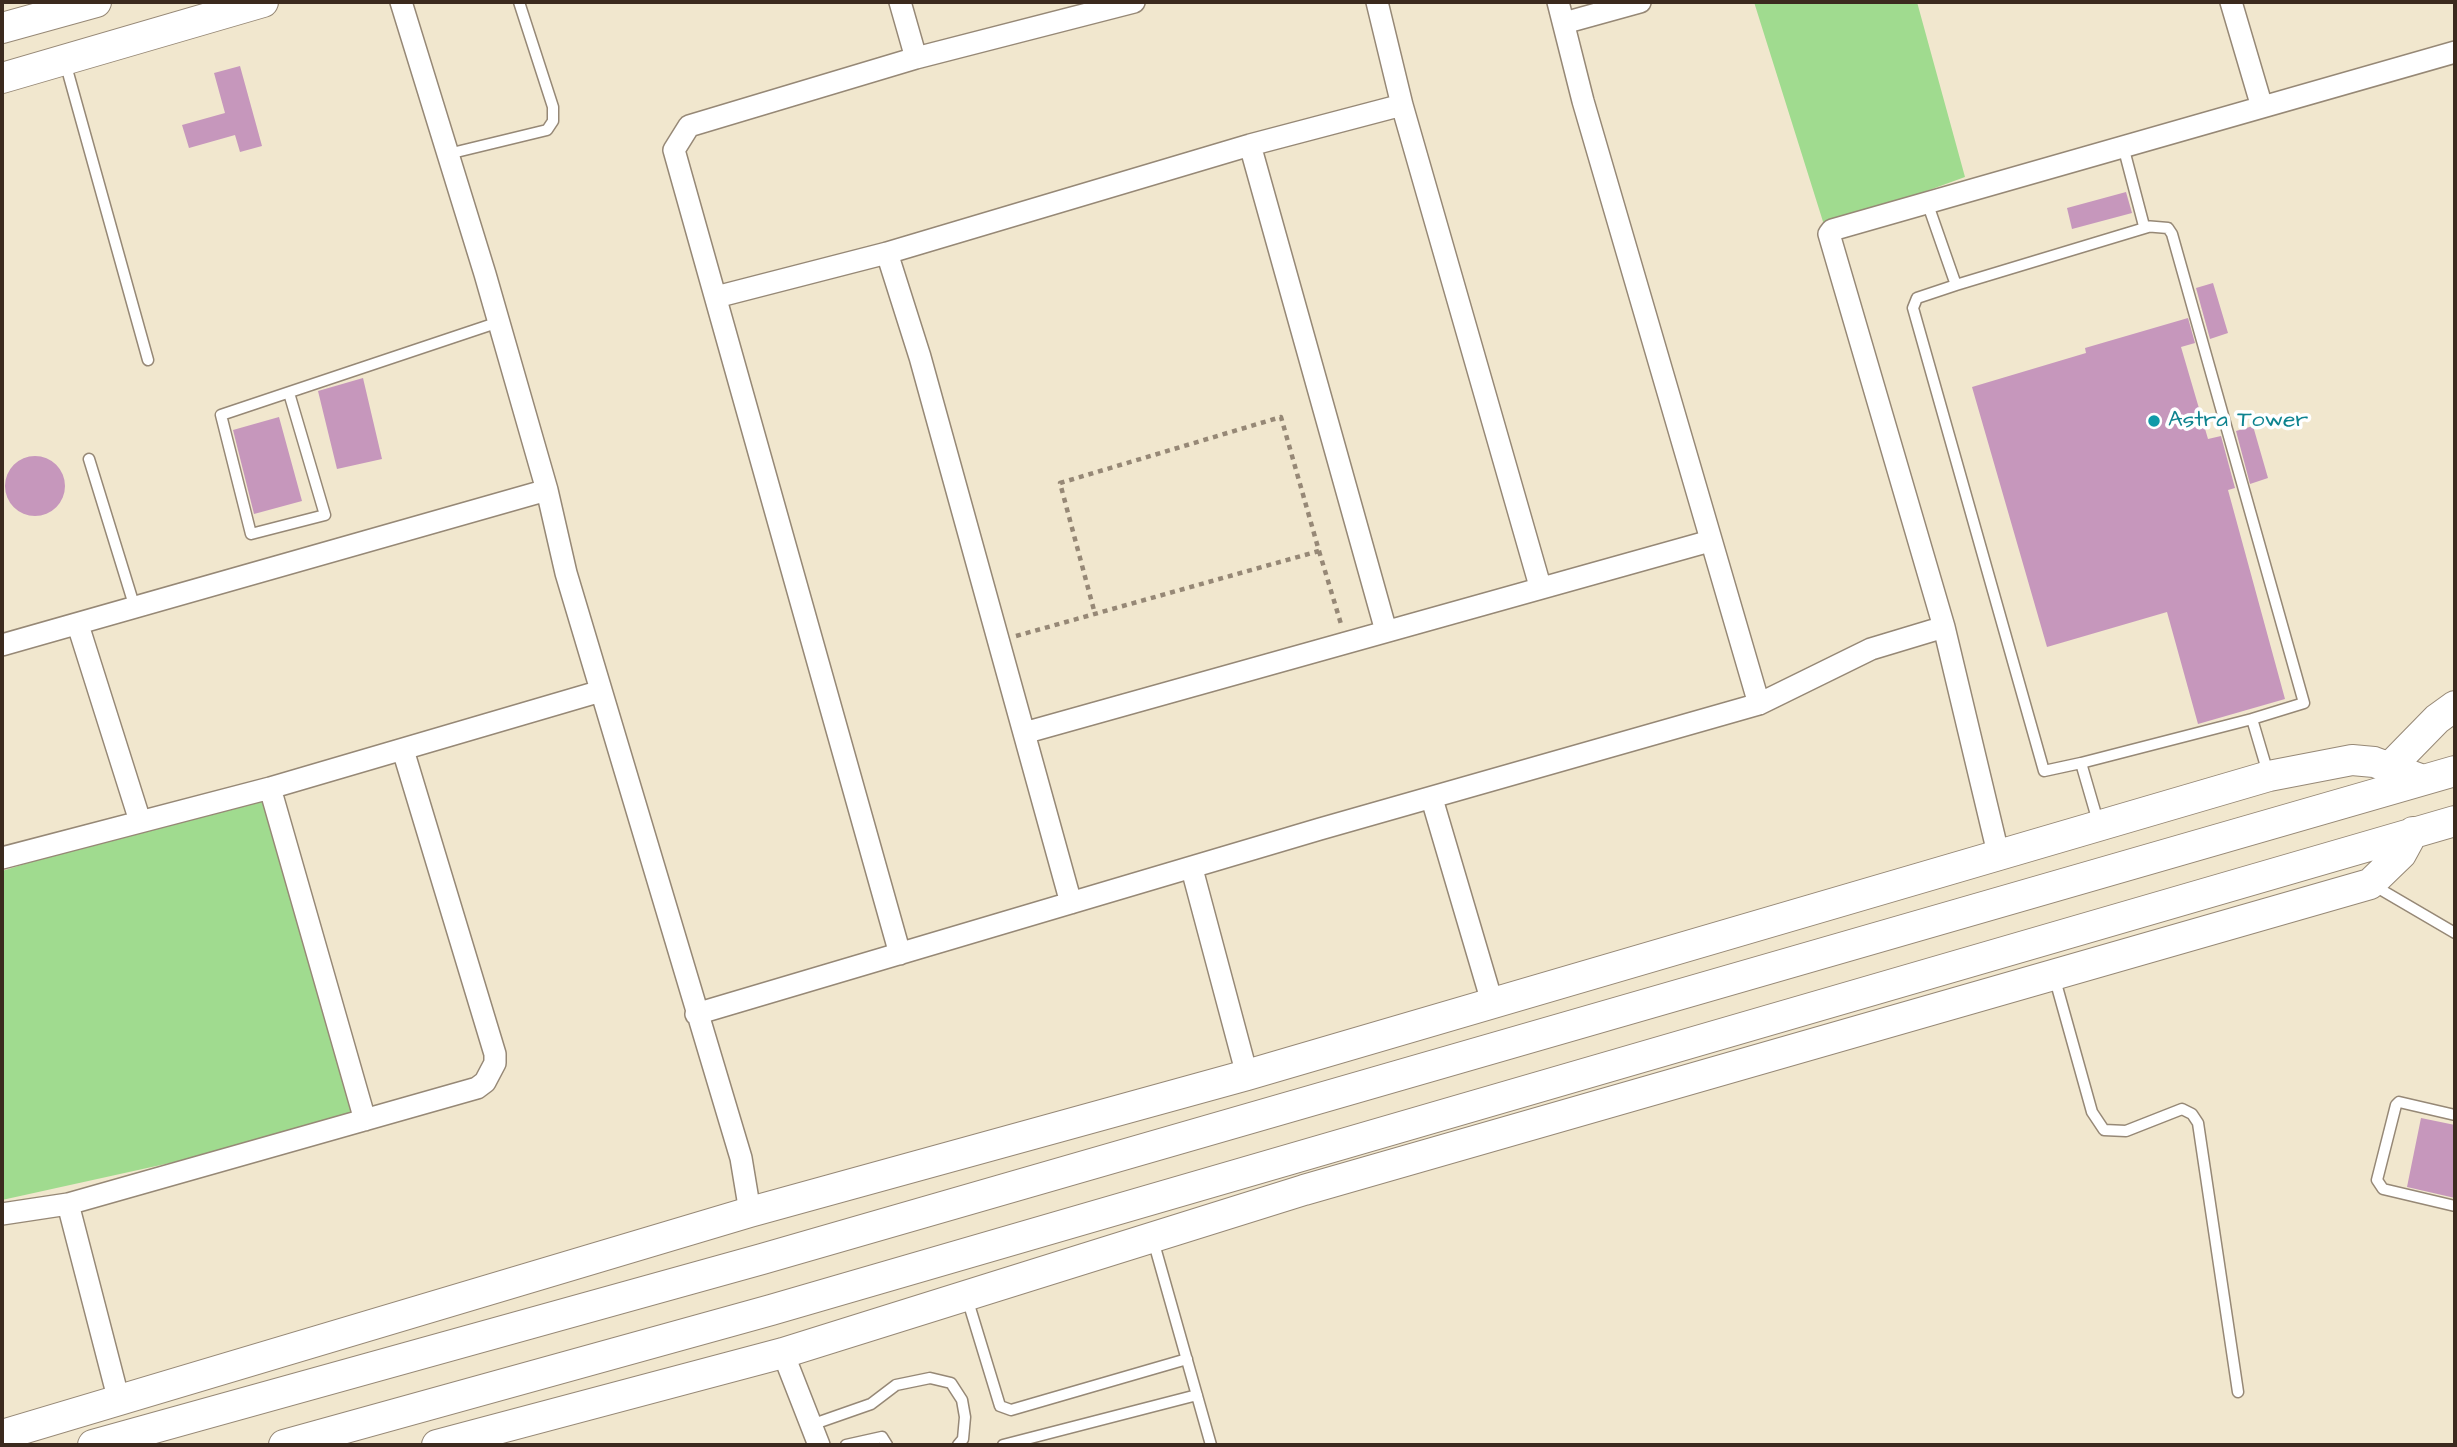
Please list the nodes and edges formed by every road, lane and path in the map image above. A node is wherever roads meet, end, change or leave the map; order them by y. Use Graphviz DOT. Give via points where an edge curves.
graph roads {
  1 [pos="96,2"];
  2 [pos="263,2"];
  3 [pos="401,2"];
  4 [pos="519,2"];
  5 [pos="900,2"];
  6 [pos="1134,2"];
  7 [pos="1377,2"];
  8 [pos="1558,2"];
  9 [pos="1640,2"];
  10 [pos="2231,2"];
  11 [pos="1564,23"];
  12 [pos="2,28"];
  13 [pos="2455,52"];
  14 [pos="916,58"];
  15 [pos="64,59"];
  16 [pos="2,78"];
  17 [pos="1402,105"];
  18 [pos="2262,107"];
  19 [pos="1250,145"];
  20 [pos="2123,146"];
  21 [pos="448,155"];
  22 [pos="1927,202"];
  23 [pos="2148,227"];
  24 [pos="887,253"];
  25 [pos="1956,285"];
  26 [pos="716,297"];
  27 [pos="499,322"];
  28 [pos="148,360"];
  29 [pos="289,393"];
  30 [pos="89,459"];
  31 [pos="547,490"];
  32 [pos="1710,541"];
  33 [pos="1319,551"];
  34 [pos="1540,586"];
  35 [pos="135,608"];
  36 [pos="1095,614"];
  37 [pos="78,625"];
  38 [pos="1944,627"];
  39 [pos="1386,631"];
  40 [pos="999,641"];
  41 [pos="1347,642"];
  42 [pos="2,645"];
  43 [pos="601,691"];
  44 [pos="1759,704"];
  45 [pos="2455,706"];
  46 [pos="2252,719"];
  47 [pos="1024,733"];
  48 [pos="403,750"];
  49 [pos="2081,763"];
  50 [pos="2391,766"];
  51 [pos="2455,771"];
  52 [pos="2269,776"];
  53 [pos="2423,780"];
  54 [pos="270,788"];
  55 [pos="1432,799"];
  56 [pos="140,821"];
  57 [pos="2455,821"];
  58 [pos="2099,825"];
  59 [pos="2413,832"];
  60 [pos="1998,853"];
  61 [pos="2,858"];
  62 [pos="1192,869"];
  63 [pos="2370,884"];
  64 [pos="1071,903"];
  65 [pos="2455,933"];
  66 [pos="900,954"];
  67 [pos="2054,974"];
  68 [pos="1492,1002"];
  69 [pos="696,1014"];
  70 [pos="1247,1075"];
  71 [pos="2455,1115"];
  72 [pos="365,1120"];
  73 [pos="68,1204"];
  74 [pos="2455,1206"];
  75 [pos="750,1212"];
  76 [pos="2,1214"];
  77 [pos="1152,1238"];
  78 [pos="967,1296"];
  79 [pos="783,1353"];
  80 [pos="1187,1359"];
  81 [pos="253,1362"];
  82 [pos="2238,1392"];
  83 [pos="1197,1395"];
  84 [pos="120,1401"];
  85 [pos="222,1409"];
  86 [pos="811,1425"];
  87 [pos="2,1435"];
  88 [pos="93,1445"];
  89 [pos="284,1445"];
  90 [pos="437,1445"];
  91 [pos="819,1445"];
  92 [pos="846,1445"];
  93 [pos="887,1445"];
  94 [pos="958,1445"];
  95 [pos="1003,1445"];
  96 [pos="1211,1445"];
  1 -- 12 [label="street"];
  2 -- 15 [label="street"];
  3 -- 21 [label="street"];
  4 -- 21 [label="lane" via="553,107 553,121 547,130"];
  5 -- 14 [label="street"];
  6 -- 14 [label="street"];
  7 -- 17 [label="street"];
  8 -- 11 [label="street"];
  9 -- 11 [label="street"];
  10 -- 18 [label="street"];
  11 -- 32 [label="street"];
  13 -- 18 [label="street"];
  14 -- 26 [label="street" via="689,126 677,141 675,160"];
  15 -- 16 [label="street"];
  15 -- 28 [label="lane"];
  17 -- 19 [label="street"];
  17 -- 34 [label="street"];
  18 -- 20 [label="street"];
  19 -- 24 [label="street"];
  19 -- 39 [label="street"];
  20 -- 22 [label="street"];
  20 -- 23 [label="lane" via="2142,221"];
  21 -- 27 [label="street"];
  22 -- 25 [label="lane"];
  22 -- 38 [label="street" via="1832,230 1828,239"];
  23 -- 25 [label="lane"];
  23 -- 46 [label="lane" via="2168,228 2172,234 2304,703"];
  24 -- 26 [label="street"];
  24 -- 40 [label="street"];
  25 -- 49 [label="lane" via="1917,298 1913,308 2044,771"];
  26 -- 66 [label="street"];
  27 -- 29 [label="lane"];
  27 -- 31 [label="street"];
  29 -- 29 [label="lane" via="325,515 251,534 221,415"];
  30 -- 35 [label="lane"];
  31 -- 35 [label="street"];
  31 -- 43 [label="street"];
  32 -- 34 [label="street"];
  32 -- 44 [label="street"];
  33 -- 36 [label="path"];
  33 -- 36 [label="path" via="1281,416 1060,482"];
  33 -- 41 [label="path"];
  34 -- 39 [label="street"];
  35 -- 37 [label="street"];
  36 -- 40 [label="path"];
  37 -- 42 [label="street"];
  37 -- 56 [label="street"];
  38 -- 44 [label="street" via="1871,649"];
  38 -- 60 [label="street"];
  39 -- 41 [label="street"];
  40 -- 47 [label="street"];
  41 -- 47 [label="street"];
  43 -- 48 [label="street"];
  43 -- 69 [label="street"];
  44 -- 55 [label="street"];
  45 -- 50 [label="street"];
  46 -- 49 [label="lane"];
  46 -- 52 [label="lane"];
  47 -- 64 [label="street"];
  48 -- 54 [label="street"];
  48 -- 72 [label="street" via="495,1063 477,1088"];
  49 -- 58 [label="lane"];
  50 -- 52 [label="street" via="2352,760"];
  50 -- 53 [label="street"];
  51 -- 53 [label="street"];
  52 -- 58 [label="street"];
  53 -- 85 [label="street" via="775,1255"];
  54 -- 56 [label="street"];
  54 -- 72 [label="street"];
  55 -- 62 [label="street"];
  55 -- 68 [label="street"];
  56 -- 61 [label="street"];
  57 -- 59 [label="street"];
  58 -- 60 [label="street"];
  59 -- 63 [label="street" via="2401,854"];
  59 -- 89 [label="street" via="771,1310"];
  60 -- 68 [label="street"];
  62 -- 64 [label="street"];
  62 -- 70 [label="street"];
  63 -- 65 [label="lane"];
  63 -- 67 [label="street"];
  64 -- 66 [label="street"];
  66 -- 69 [label="street"];
  67 -- 77 [label="street"];
  67 -- 82 [label="lane" via="2092,1112 2104,1130 2126,1131 2182,1109 2192,1114 2197,1124"];
  68 -- 70 [label="street"];
  69 -- 75 [label="street" via="741,1158"];
  70 -- 75 [label="street"];
  71 -- 74 [label="lane" via="2399,1102 2377,1180 2383,1189"];
  72 -- 73 [label="street"];
  73 -- 76 [label="street"];
  73 -- 84 [label="street"];
  75 -- 81 [label="street"];
  77 -- 78 [label="street"];
  77 -- 80 [label="lane"];
  78 -- 79 [label="street"];
  78 -- 80 [label="lane" via="1000,1406 1011,1410"];
  79 -- 86 [label="street"];
  79 -- 90 [label="street"];
  80 -- 83 [label="lane"];
  81 -- 84 [label="street"];
  81 -- 85 [label="street"];
  83 -- 95 [label="lane"];
  83 -- 96 [label="lane"];
  84 -- 87 [label="street"];
  85 -- 88 [label="street"];
  86 -- 91 [label="street"];
  86 -- 94 [label="lane" via="871,1404 904,1382 930,1378 951,1383 962,1400 965,1417"];
  92 -- 93 [label="lane" via="882,1437"];
}
